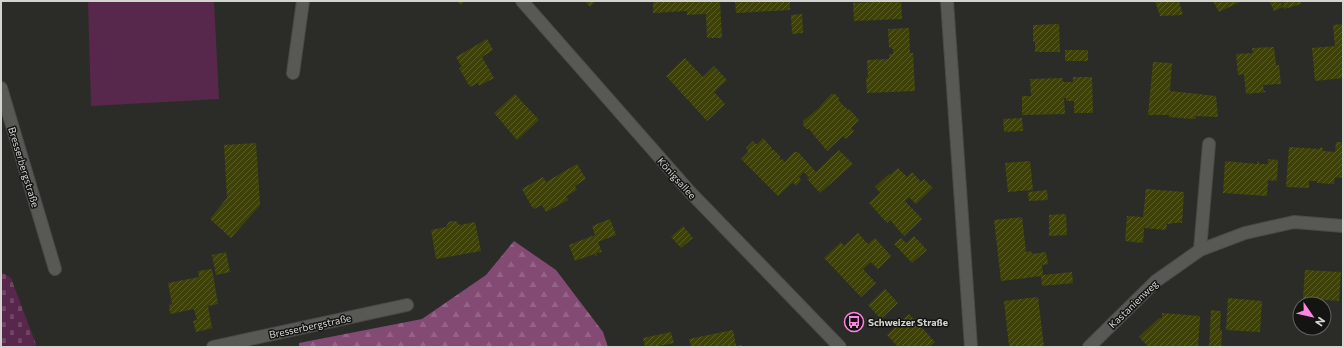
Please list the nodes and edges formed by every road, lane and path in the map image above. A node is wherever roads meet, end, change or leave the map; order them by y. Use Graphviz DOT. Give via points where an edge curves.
graph roads {
  1 [pos="304,1"];
  2 [pos="522,1"];
  3 [pos="947,1"];
  4 [pos="293,73"];
  5 [pos="1,88"];
  6 [pos="1209,144"];
  7 [pos="1343,226"];
  8 [pos="1200,250"];
  9 [pos="55,269"];
  10 [pos="407,305"];
  11 [pos="213,347"];
  12 [pos="840,347"];
  13 [pos="971,347"];
  14 [pos="1089,347"];
  1 -- 4 [label="street"];
  2 -- 12 [label="street, Königsallee" via="690,192"];
  3 -- 13 [label="street"];
  5 -- 9 [label="street, Bresserbergstraße"];
  6 -- 8 [label="street"];
  7 -- 8 [label="street, Kastanienweg" via="1294,222 1245,233"];
  8 -- 14 [label="street, Kastanienweg" via="1156,281"];
  10 -- 11 [label="street, Bresserbergstraße"];
}
